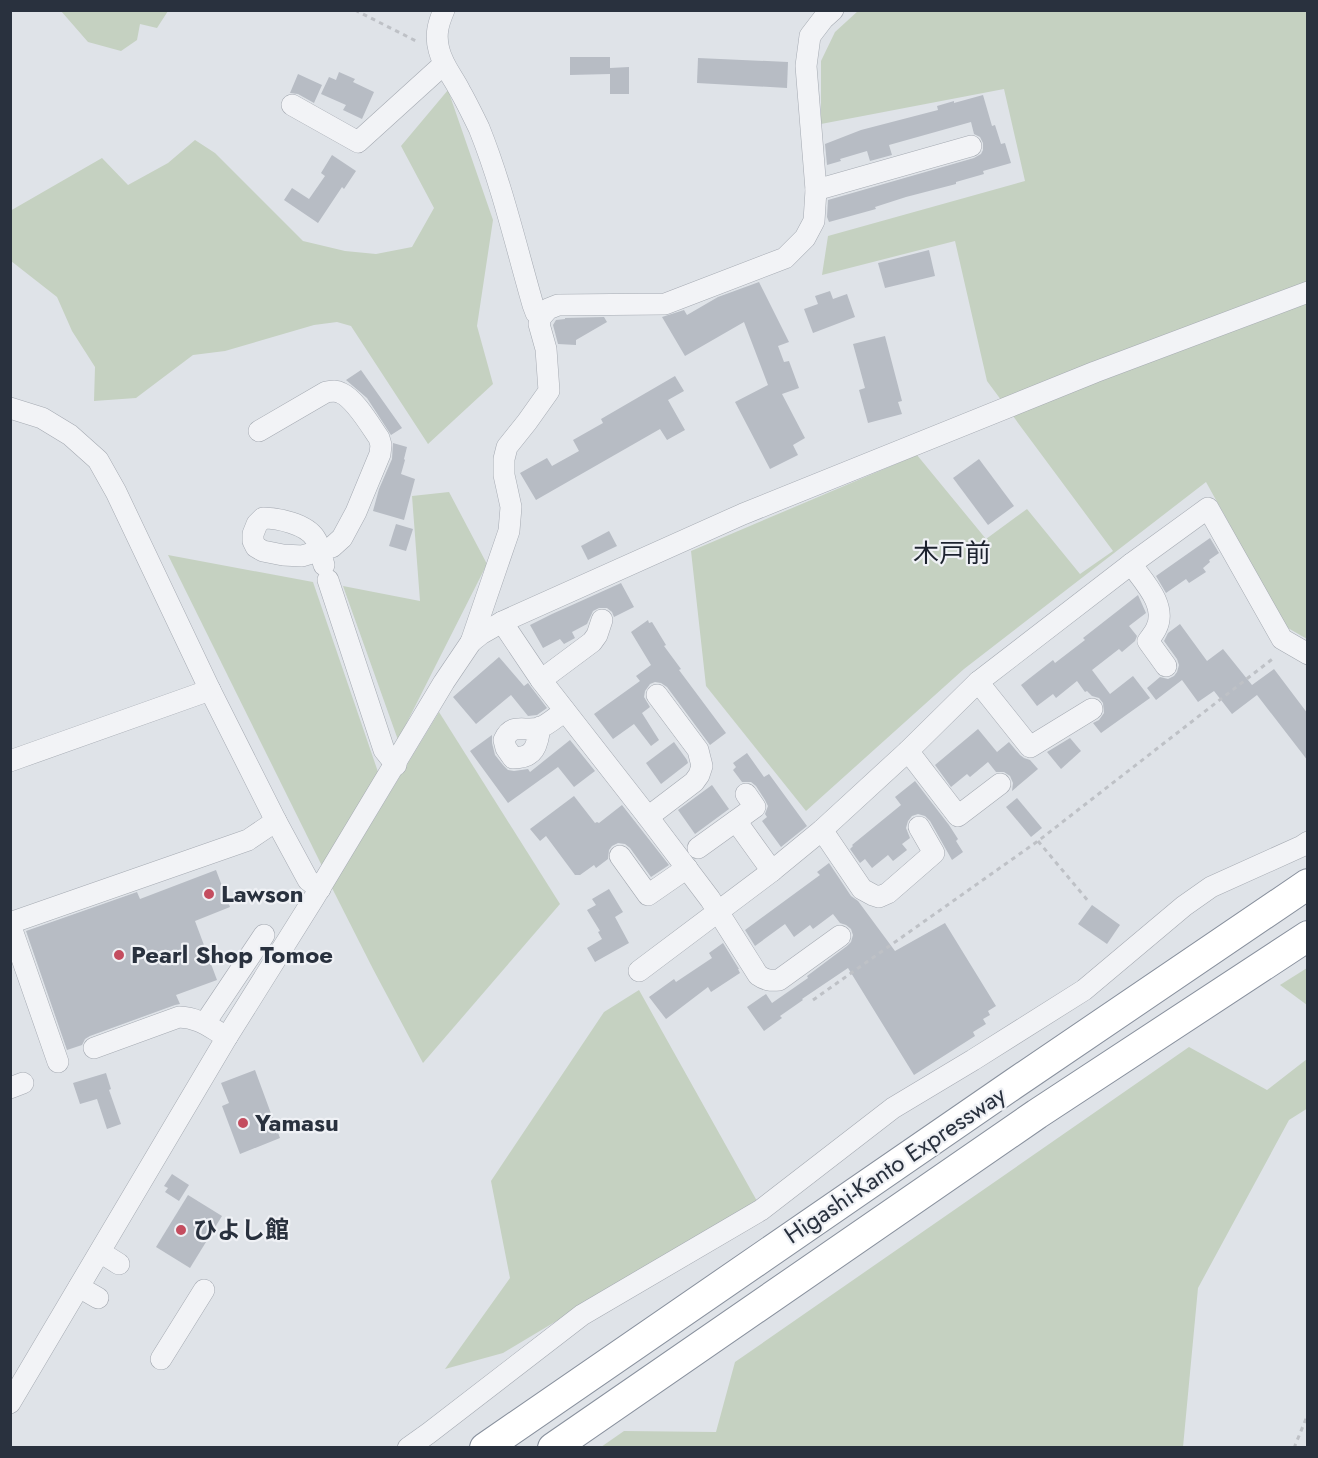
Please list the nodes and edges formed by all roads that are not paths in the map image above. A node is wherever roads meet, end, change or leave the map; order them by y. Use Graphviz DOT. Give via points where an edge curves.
graph roads {
  1 [pos="444,10"];
  2 [pos="819,18"];
  3 [pos="441,57"];
  4 [pos="292,105"];
  5 [pos="971,146"];
  6 [pos="816,190"];
  7 [pos="1308,292"];
  8 [pos="542,317"];
  9 [pos="10,408"];
  10 [pos="259,431"];
  11 [pos="1131,564"];
  12 [pos="602,620"];
  13 [pos="502,622"];
  14 [pos="471,642"];
  15 [pos="1299,650"];
  16 [pos="1166,666"];
  17 [pos="541,680"];
  18 [pos="978,682"];
  19 [pos="210,690"];
  20 [pos="657,695"];
  21 [pos="1092,709"];
  22 [pos="565,711"];
  23 [pos="171,720"];
  24 [pos="540,728"];
  25 [pos="908,751"];
  26 [pos="10,761"];
  27 [pos="396,765"];
  28 [pos="10,776"];
  29 [pos="1000,784"];
  30 [pos="746,794"];
  31 [pos="648,817"];
  32 [pos="276,821"];
  33 [pos="736,821"];
  34 [pos="920,827"];
  35 [pos="822,830"];
  36 [pos="1308,842"];
  37 [pos="698,848"];
  38 [pos="620,856"];
  39 [pos="687,868"];
  40 [pos="772,871"];
  41 [pos="1308,884"];
  42 [pos="320,889"];
  43 [pos="718,911"];
  44 [pos="10,923"];
  45 [pos="264,935"];
  46 [pos="840,936"];
  47 [pos="1308,936"];
  48 [pos="639,971"];
  49 [pos="205,1023"];
  50 [pos="227,1037"];
  51 [pos="94,1048"];
  52 [pos="58,1062"];
  53 [pos="100,1252"];
  54 [pos="119,1264"];
  55 [pos="79,1287"];
  56 [pos="204,1290"];
  57 [pos="98,1298"];
  58 [pos="161,1359"];
  59 [pos="10,1403"];
  60 [pos="408,1448"];
  61 [pos="485,1448"];
  62 [pos="553,1448"];
  1 -- 3 [label="street" via="436,34"];
  2 -- 6 [label="street" via="810,36 806,66"];
  3 -- 4 [label="street" via="358,142"];
  3 -- 8 [label="street" via="478,128 497,179 533,305"];
  5 -- 6 [label="street"];
  6 -- 8 [label="street" via="814,221 805,238 785,258 665,304 558,305"];
  7 -- 13 [label="street" via="1095,372 743,514"];
  8 -- 14 [label="street" via="549,391 507,447 504,475 511,507 509,531"];
  9 -- 19 [label="street" via="42,418 70,435 98,460"];
  10 -- 27 [label="street" via="334,391 350,398 379,438 380,454 352,520 324,565 384,750"];
  11 -- 15 [label="street" via="1208,508 1282,639"];
  11 -- 16 [label="street" via="1158,602 1160,616 1148,641"];
  11 -- 18 [label="street"];
  12 -- 17 [label="street" via="592,642"];
  13 -- 14 [label="street"];
  13 -- 17 [label="street"];
  14 -- 27 [label="street"];
  17 -- 22 [label="street"];
  18 -- 21 [label="street" via="1030,747"];
  18 -- 25 [label="street"];
  19 -- 26 [label="street"];
  19 -- 32 [label="street"];
  20 -- 31 [label="street" via="698,750 702,766 694,782"];
  22 -- 24 [label="street"];
  22 -- 31 [label="street"];
  23 -- 28 [label="street"];
  25 -- 29 [label="street" via="958,816"];
  25 -- 35 [label="street"];
  27 -- 42 [label="street"];
  30 -- 33 [label="street" via="755,807"];
  31 -- 39 [label="street"];
  32 -- 42 [label="street" via="308,880"];
  32 -- 44 [label="street" via="248,840"];
  33 -- 37 [label="street"];
  33 -- 40 [label="street"];
  34 -- 35 [label="street" via="934,853 879,897 862,889"];
  35 -- 40 [label="street"];
  36 -- 60 [label="street" via="1211,887 1084,990 892,1108 761,1210 582,1315"];
  38 -- 39 [label="street" via="648,895"];
  39 -- 43 [label="street"];
  40 -- 43 [label="street"];
  41 -- 61 [label="highway, Higashi-Kanto Expressway"];
  42 -- 50 [label="street"];
  43 -- 46 [label="street" via="758,975 771,981 779,980"];
  43 -- 48 [label="street"];
  44 -- 52 [label="street"];
  45 -- 49 [label="street"];
  47 -- 62 [label="highway, Higashi-Kanto Expressway" via="1037,1114"];
  49 -- 50 [label="street"];
  49 -- 51 [label="street" via="179,1017"];
  50 -- 53 [label="street"];
  53 -- 54 [label="street"];
  53 -- 55 [label="street"];
  55 -- 57 [label="street"];
  55 -- 59 [label="street"];
  56 -- 58 [label="street"];
}
